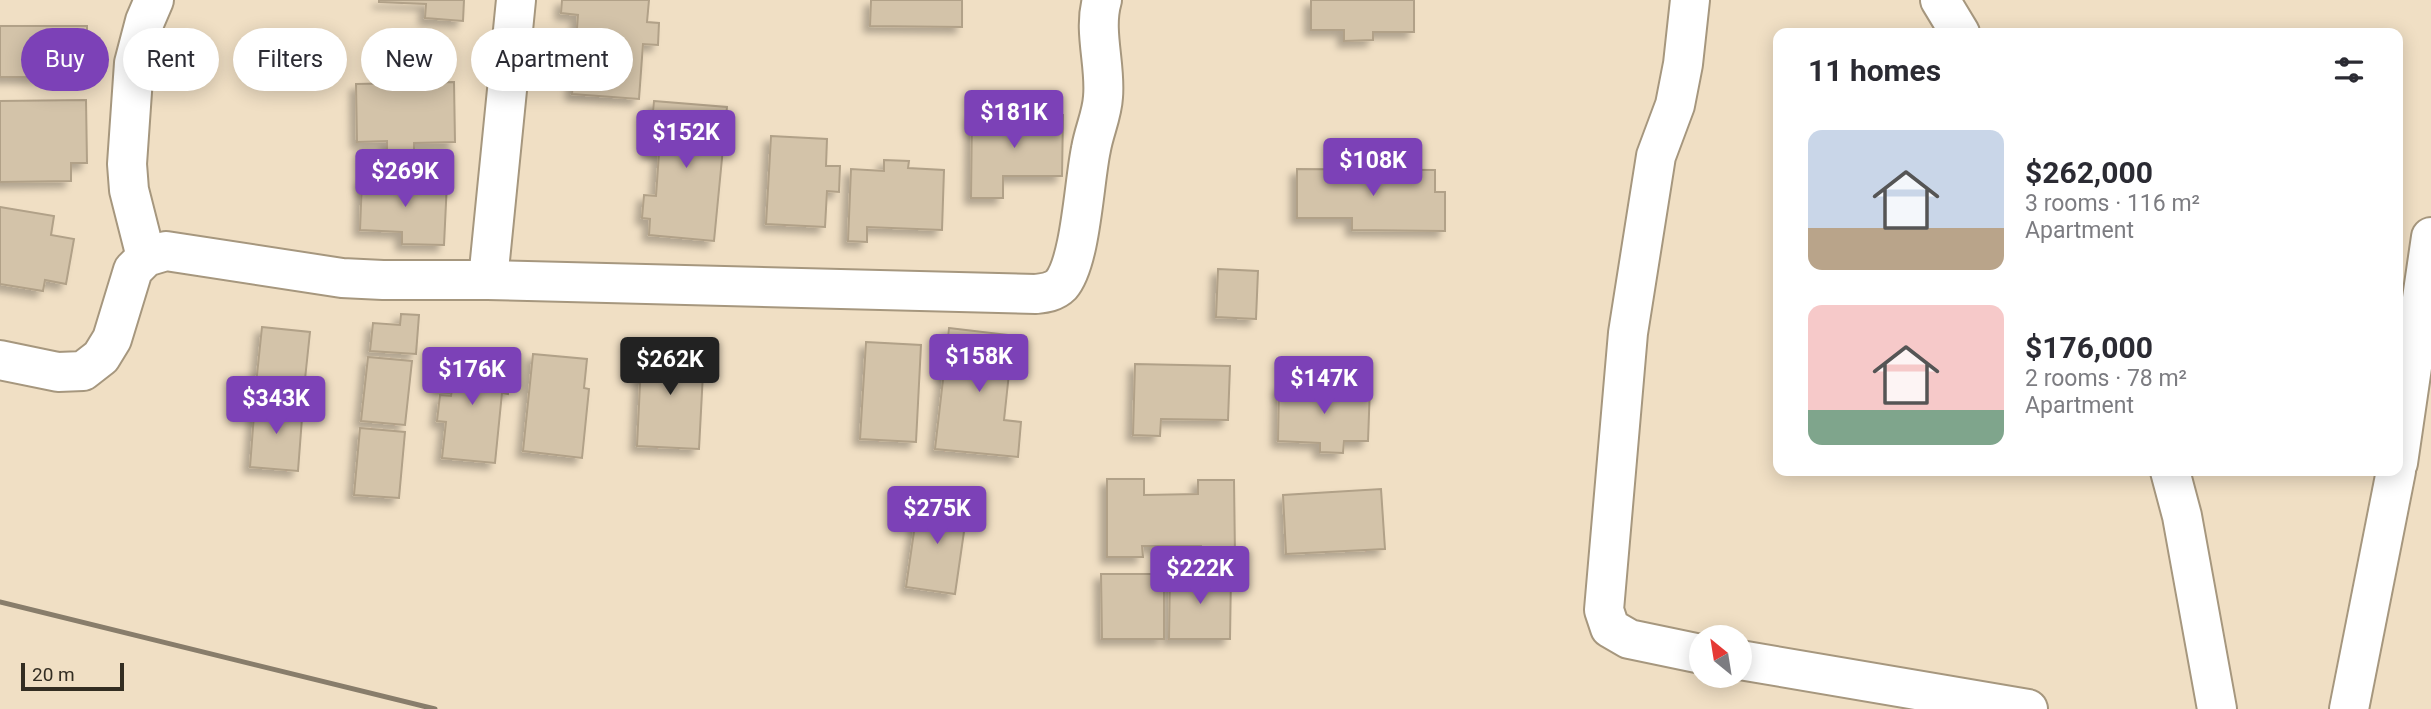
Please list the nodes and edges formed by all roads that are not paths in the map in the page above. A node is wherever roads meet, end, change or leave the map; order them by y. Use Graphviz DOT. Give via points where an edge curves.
graph roads {
  1 [pos="153,0"];
  2 [pos="516,0"];
  3 [pos="1102,0"];
  4 [pos="1690,0"];
  5 [pos="1940,0"];
  6 [pos="1957,28"];
  7 [pos="2431,237"];
  8 [pos="146,257"];
  9 [pos="488,280"];
  10 [pos="0,360"];
  11 [pos="2403,429"];
  12 [pos="2171,476"];
  13 [pos="2395,476"];
  14 [pos="1689,652"];
  15 [pos="1752,662"];
  16 [pos="2028,709"];
  17 [pos="2217,709"];
  18 [pos="2349,709"];
  1 -- 8 [label="street" via="134,63 127,163"];
  2 -- 9 [label="street"];
  3 -- 9 [label="street" via="1100,116 1074,256 1060,285 1049,292"];
  4 -- 14 [label="street" via="1675,105 1656,156 1628,333 1604,610 1610,628 1629,639"];
  5 -- 6 [label="street"];
  7 -- 11 [label="street"];
  8 -- 9 [label="street" via="166,251 196,254 342,278"];
  8 -- 10 [label="street" via="133,270 112,339 101,357 83,371 58,372"];
  12 -- 17 [label="street"];
  13 -- 18 [label="street"];
  15 -- 16 [label="street"];
}
